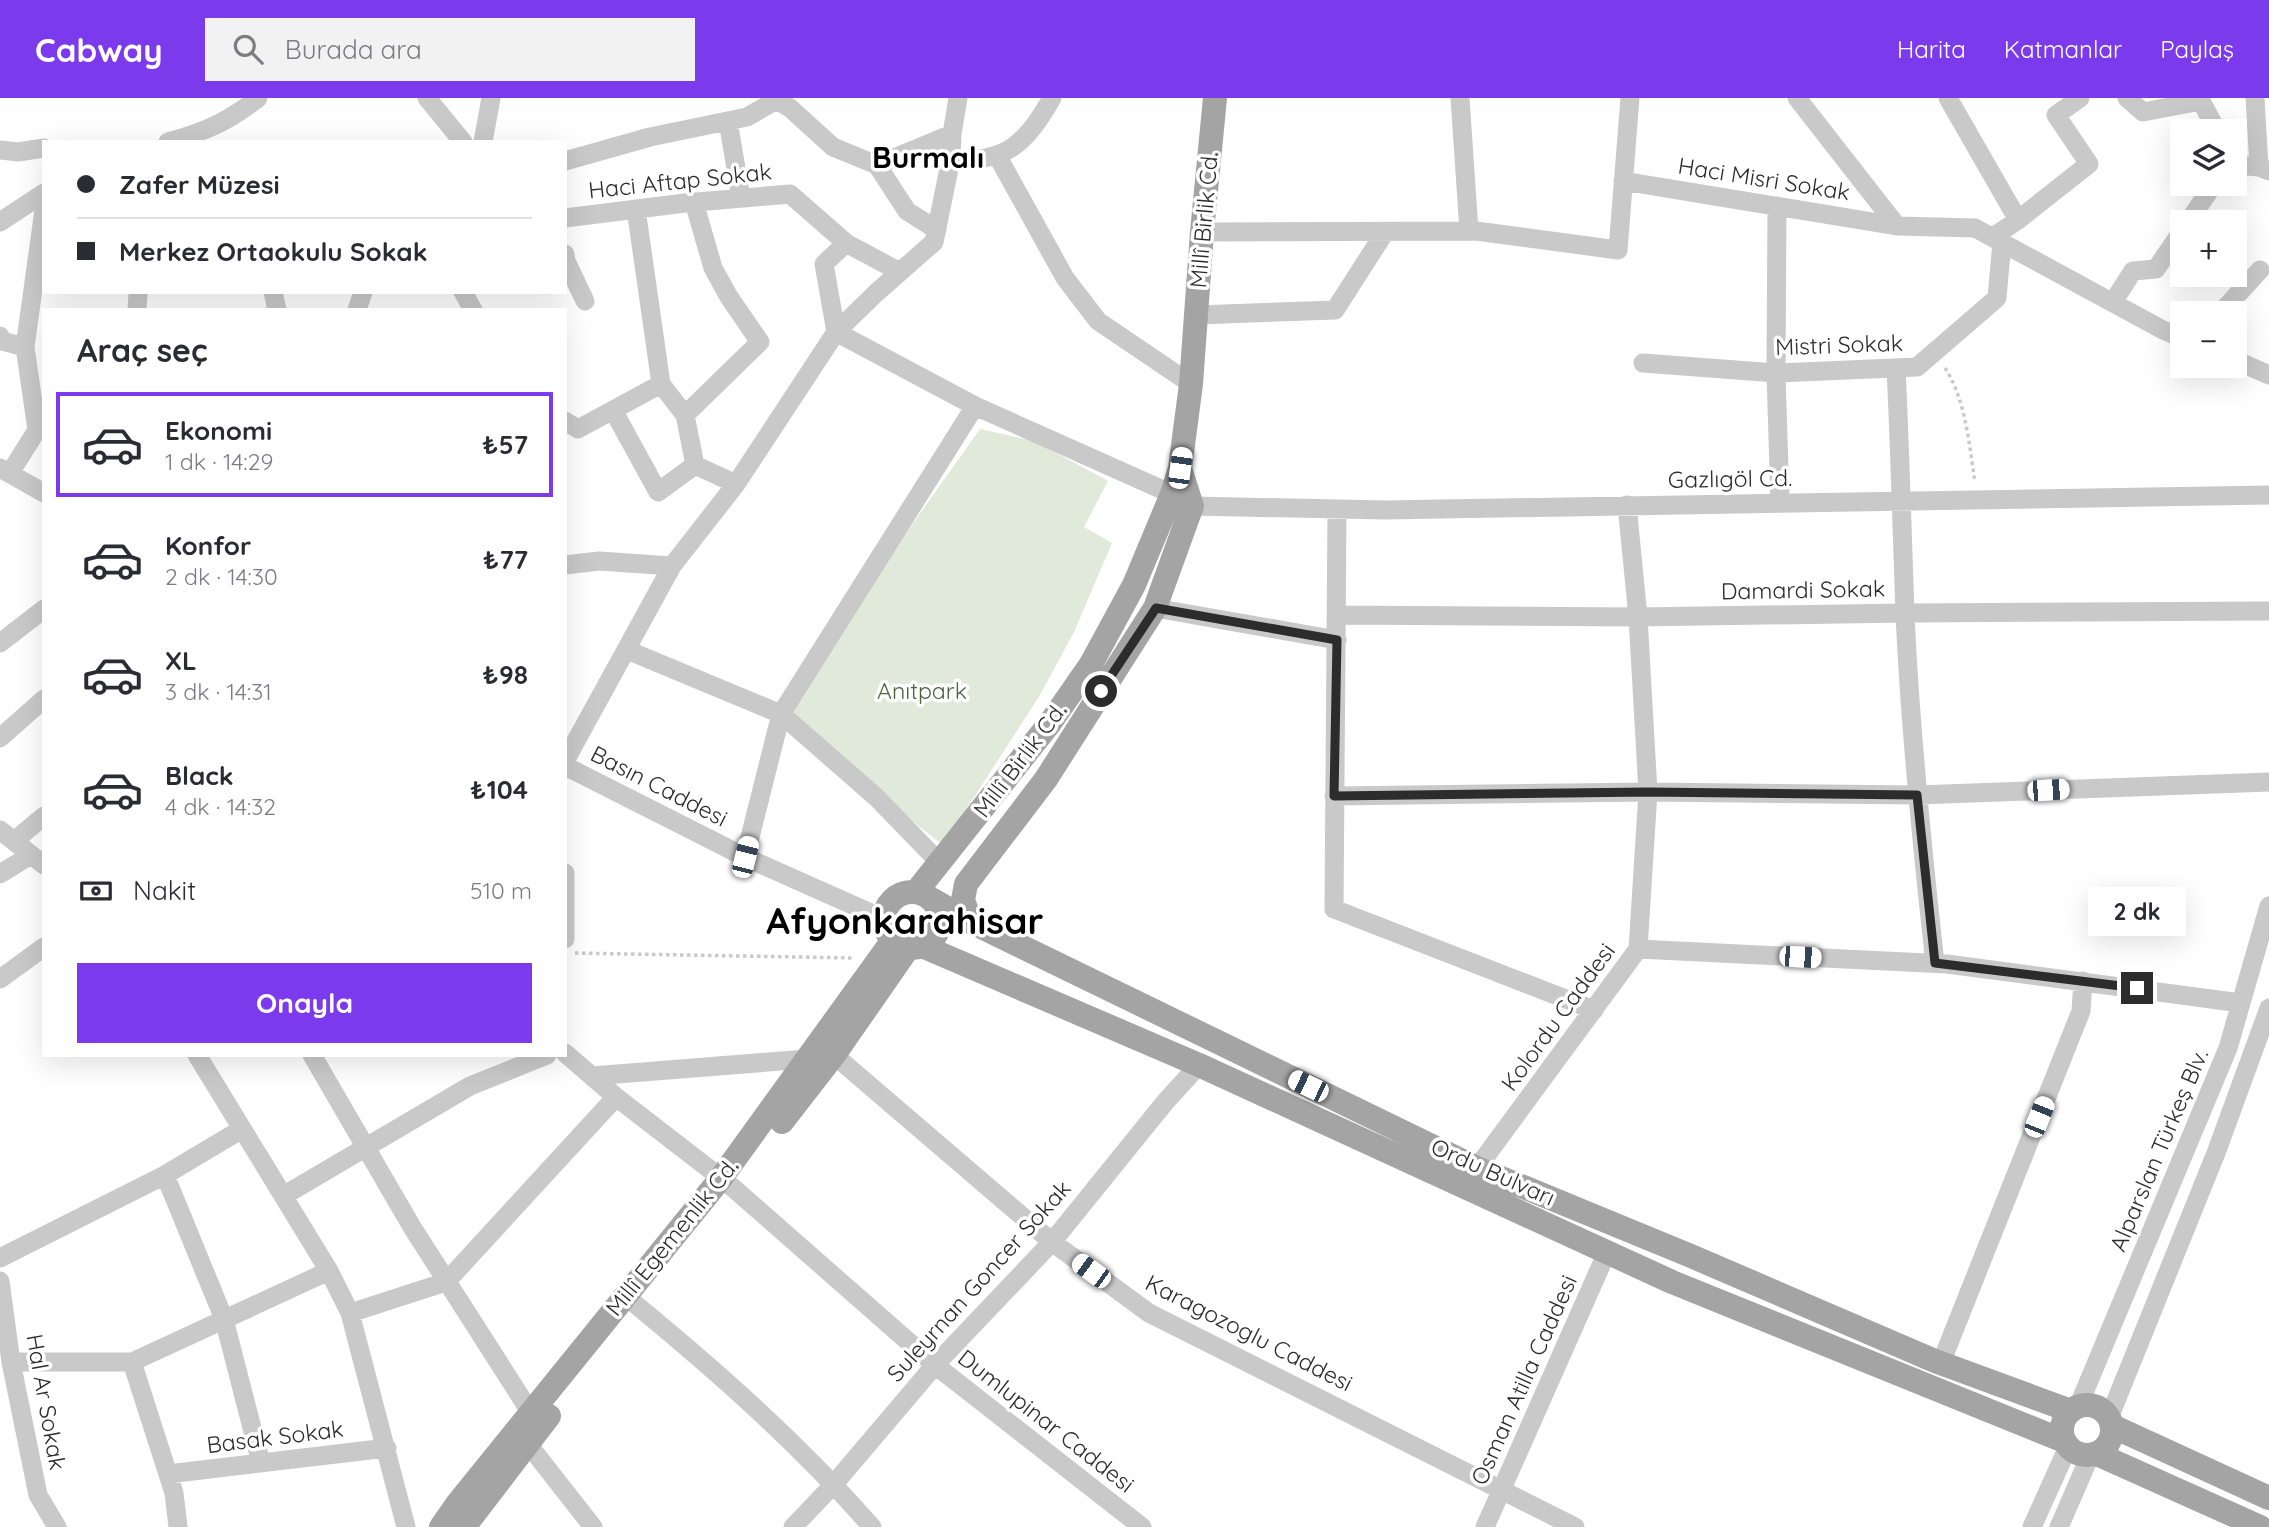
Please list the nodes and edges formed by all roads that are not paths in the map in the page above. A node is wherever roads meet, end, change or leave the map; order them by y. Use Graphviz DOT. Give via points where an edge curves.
graph roads {
  1 [pos="258,98"];
  2 [pos="426,98"];
  3 [pos="491,98"];
  4 [pos="958,98"];
  5 [pos="1052,98"];
  6 [pos="1215,98"];
  7 [pos="1460,98"];
  8 [pos="1630,98"];
  9 [pos="1797,98"];
  10 [pos="1948,98"];
  11 [pos="2127,98"];
  12 [pos="2255,98"];
  13 [pos="774,99"];
  14 [pos="2066,102"];
  15 [pos="2211,119"];
  16 [pos="728,121"];
  17 [pos="952,134"];
  18 [pos="175,140"];
  19 [pos="461,140"];
  20 [pos="484,140"];
  21 [pos="42,148"];
  22 [pos="0,150"];
  23 [pos="998,156"];
  24 [pos="951,159"];
  25 [pos="567,160"];
  26 [pos="877,165"];
  27 [pos="2264,169"];
  28 [pos="1623,181"];
  29 [pos="42,194"];
  30 [pos="741,198"];
  31 [pos="694,202"];
  32 [pos="1777,206"];
  33 [pos="636,209"];
  34 [pos="567,218"];
  35 [pos="2018,220"];
  36 [pos="0,222"];
  37 [pos="42,224"];
  38 [pos="1897,226"];
  39 [pos="937,230"];
  40 [pos="1469,231"];
  41 [pos="1202,232"];
  42 [pos="1385,232"];
  43 [pos="1997,240"];
  44 [pos="846,243"];
  45 [pos="2170,248"];
  46 [pos="567,263"];
  47 [pos="2260,270"];
  48 [pos="900,272"];
  49 [pos="585,301"];
  50 [pos="2232,301"];
  51 [pos="2113,302"];
  52 [pos="1196,315"];
  53 [pos="836,332"];
  54 [pos="2170,332"];
  55 [pos="0,336"];
  56 [pos="25,346"];
  57 [pos="1643,363"];
  58 [pos="2247,365"];
  59 [pos="1896,368"];
  60 [pos="1776,373"];
  61 [pos="2269,375"];
  62 [pos="662,384"];
  63 [pos="1191,384"];
  64 [pos="975,406"];
  65 [pos="613,410"];
  66 [pos="685,415"];
  67 [pos="567,422"];
  68 [pos="41,429"];
  69 [pos="695,465"];
  70 [pos="5,471"];
  71 [pos="736,484"];
  72 [pos="42,492"];
  73 [pos="2269,495"];
  74 [pos="1182,500"];
  75 [pos="1903,500"];
  76 [pos="1780,502"];
  77 [pos="1626,505"];
  78 [pos="1337,510"];
  79 [pos="567,565"];
  80 [pos="672,566"];
  81 [pos="1156,608"];
  82 [pos="2269,611"];
  83 [pos="1905,613"];
  84 [pos="1337,615"];
  85 [pos="1638,617"];
  86 [pos="41,618"];
  87 [pos="1337,640"];
  88 [pos="0,643"];
  89 [pos="627,650"];
  90 [pos="42,701"];
  91 [pos="781,714"];
  92 [pos="0,738"];
  93 [pos="567,759"];
  94 [pos="567,764"];
  95 [pos="2269,782"];
  96 [pos="1648,792"];
  97 [pos="1917,795"];
  98 [pos="1334,796"];
  99 [pos="42,817"];
  100 [pos="7,835"];
  101 [pos="745,857"];
  102 [pos="37,860"];
  103 [pos="940,863"];
  104 [pos="0,874"];
  105 [pos="923,895"];
  106 [pos="2269,906"];
  107 [pos="971,922"];
  108 [pos="898,942"];
  109 [pos="42,948"];
  110 [pos="1638,949"];
  111 [pos="1935,963"];
  112 [pos="0,979"];
  113 [pos="2083,981"];
  114 [pos="2241,1003"];
  115 [pos="2269,1009"];
  116 [pos="1594,1010"];
  117 [pos="567,1055"];
  118 [pos="834,1055"];
  119 [pos="198,1057"];
  120 [pos="313,1057"];
  121 [pos="542,1057"];
  122 [pos="807,1059"];
  123 [pos="1199,1065"];
  124 [pos="592,1076"];
  125 [pos="616,1097"];
  126 [pos="242,1129"];
  127 [pos="365,1146"];
  128 [pos="1477,1168"];
  129 [pos="165,1175"];
  130 [pos="726,1182"];
  131 [pos="283,1196"];
  132 [pos="1052,1242"];
  133 [pos="1607,1252"];
  134 [pos="0,1258"];
  135 [pos="329,1271"];
  136 [pos="0,1281"];
  137 [pos="446,1282"];
  138 [pos="635,1304"];
  139 [pos="350,1312"];
  140 [pos="224,1319"];
  141 [pos="6,1356"];
  142 [pos="132,1362"];
  143 [pos="1941,1363"];
  144 [pos="936,1365"];
  145 [pos="2075,1409"];
  146 [pos="531,1413"];
  147 [pos="2110,1422"];
  148 [pos="528,1444"];
  149 [pos="387,1448"];
  150 [pos="2080,1449"];
  151 [pos="261,1463"];
  152 [pos="168,1474"];
  153 [pos="834,1484"];
  154 [pos="1503,1489"];
  155 [pos="2269,1498"];
  156 [pos="57,1527"];
  157 [pos="178,1527"];
  158 [pos="406,1527"];
  159 [pos="441,1527"];
  160 [pos="464,1527"];
  161 [pos="593,1527"];
  162 [pos="793,1527"];
  163 [pos="872,1527"];
  164 [pos="1142,1527"];
  165 [pos="1485,1527"];
  166 [pos="1575,1527"];
  167 [pos="2032,1527"];
  168 [pos="2059,1527"];
  169 [pos="2260,1527"];
  1 -- 18 [label="street" via="204,132"];
  2 -- 19 [label="street"];
  3 -- 20 [label="street"];
  4 -- 17 [label="street"];
  5 -- 23 [label="street" via="1034,130"];
  6 -- 41 [label="main road, Millî Birlik Cd."];
  7 -- 40 [label="street"];
  8 -- 28 [label="street"];
  9 -- 38 [label="street"];
  10 -- 35 [label="street"];
  11 -- 15 [label="street" via="2143,112 2201,101"];
  12 -- 27 [label="street"];
  13 -- 16 [label="street" via="747,117"];
  13 -- 26 [label="street" via="833,147"];
  14 -- 35 [label="street" via="2056,115 2089,164"];
  16 -- 25 [label="street"];
  16 -- 30 [label="street"];
  17 -- 24 [label="street"];
  17 -- 26 [label="street"];
  21 -- 22 [label="street"];
  23 -- 24 [label="street"];
  23 -- 63 [label="street" via="1065,278 1098,321"];
  24 -- 39 [label="street"];
  26 -- 39 [label="street" via="907,211"];
  28 -- 32 [label="street, Haci Misri Sokak"];
  28 -- 40 [label="street" via="1618,250"];
  29 -- 36 [label="street"];
  30 -- 31 [label="street, Haci Aftap Sokak"];
  30 -- 44 [label="street, Haci Aftap Sokak" via="790,194"];
  31 -- 33 [label="street, Haci Aftap Sokak"];
  31 -- 66 [label="street" via="713,268 760,342"];
  32 -- 38 [label="street, Haci Misri Sokak"];
  32 -- 60 [label="street"];
  33 -- 34 [label="street, Haci Aftap Sokak"];
  33 -- 62 [label="street"];
  35 -- 43 [label="street"];
  37 -- 56 [label="street"];
  38 -- 43 [label="street, Haci Misri Sokak" via="1975,228"];
  39 -- 48 [label="street" via="934,243"];
  40 -- 42 [label="street"];
  41 -- 42 [label="street"];
  41 -- 52 [label="main road, Millî Birlik Cd."];
  42 -- 52 [label="street" via="1335,310"];
  43 -- 51 [label="street, Haci Misri Sokak"];
  43 -- 59 [label="street, Mistri Sokak" via="1997,298 1917,367"];
  44 -- 48 [label="street, Haci Aftap Sokak"];
  44 -- 53 [label="street" via="824,264"];
  45 -- 51 [label="street" via="2156,268 2133,271"];
  46 -- 49 [label="street"];
  47 -- 50 [label="street"];
  48 -- 53 [label="street"];
  51 -- 54 [label="street, Haci Misri Sokak"];
  52 -- 63 [label="main road, Millî Birlik Cd."];
  53 -- 64 [label="street"];
  53 -- 71 [label="street"];
  55 -- 56 [label="street" via="2,341"];
  56 -- 68 [label="street"];
  57 -- 60 [label="street, Mistri Sokak"];
  58 -- 61 [label="street"];
  59 -- 60 [label="street, Mistri Sokak"];
  59 -- 75 [label="street"];
  60 -- 76 [label="street"];
  62 -- 65 [label="street"];
  62 -- 66 [label="street"];
  63 -- 74 [label="main road, Millî Birlik Cd." via="1180,468"];
  64 -- 74 [label="street"];
  64 -- 91 [label="street"];
  65 -- 67 [label="street" via="578,429"];
  65 -- 69 [label="street" via="658,492"];
  66 -- 69 [label="street"];
  68 -- 70 [label="street"];
  69 -- 71 [label="street"];
  70 -- 72 [label="street"];
  71 -- 80 [label="street"];
  73 -- 75 [label="street, Gazlıgöl Cd."];
  74 -- 78 [label="street, Gazlıgöl Cd."];
  74 -- 81 [label="main road, Millî Birlik Cd."];
  74 -- 103 [label="main road, Millî Birlik Cd." via="1091,664"];
  75 -- 76 [label="street, Gazlıgöl Cd."];
  75 -- 83 [label="street"];
  76 -- 77 [label="street, Gazlıgöl Cd."];
  77 -- 78 [label="street, Gazlıgöl Cd."];
  77 -- 85 [label="street, Kolordu Caddesi"];
  78 -- 84 [label="street"];
  79 -- 80 [label="street" via="598,561"];
  80 -- 89 [label="street"];
  81 -- 87 [label="street"];
  81 -- 107 [label="main road, Millî Birlik Cd." via="1045,779 966,884 963,900"];
  82 -- 83 [label="street, Damardi Sokak"];
  83 -- 85 [label="street, Damardi Sokak"];
  83 -- 97 [label="street"];
  84 -- 85 [label="street, Damardi Sokak"];
  84 -- 87 [label="street"];
  85 -- 96 [label="street, Kolordu Caddesi"];
  86 -- 88 [label="street"];
  87 -- 98 [label="street"];
  89 -- 91 [label="street"];
  89 -- 93 [label="street"];
  90 -- 92 [label="street"];
  91 -- 101 [label="street"];
  91 -- 103 [label="street" via="876,797"];
  94 -- 101 [label="street, Basın Caddesi"];
  95 -- 97 [label="street"];
  96 -- 97 [label="street"];
  96 -- 98 [label="street"];
  96 -- 110 [label="street, Kolordu Caddesi"];
  97 -- 111 [label="street"];
  98 -- 116 [label="street" via="1334,909"];
  99 -- 100 [label="street"];
  100 -- 102 [label="street"];
  101 -- 108 [label="street, Basın Caddesi"];
  102 -- 104 [label="street"];
  103 -- 105 [label="main road, Millî Birlik Cd."];
  105 -- 107 [label="main road, Ordu Bulvarı"];
  105 -- 108 [label="main road" via="898,895 886,910"];
  105 -- 108 [label="main road" via="937,906 940,925 936,934"];
  106 -- 114 [label="street, Alparslan Türkeş Blv."];
  107 -- 128 [label="main road, Ordu Bulvarı"];
  108 -- 118 [label="main road, Millî Egemenlik Cd."];
  108 -- 122 [label="main road, Millî Egemenlik Cd."];
  108 -- 123 [label="main road, Ordu Bulvarı"];
  109 -- 112 [label="street"];
  110 -- 111 [label="street"];
  110 -- 116 [label="street, Kolordu Caddesi"];
  111 -- 113 [label="street"];
  113 -- 114 [label="street"];
  113 -- 143 [label="street" via="2081,1011"];
  114 -- 145 [label="street, Alparslan Türkeş Blv." via="2228,1048"];
  115 -- 147 [label="street"];
  116 -- 128 [label="street, Kolordu Caddesi"];
  117 -- 124 [label="street, Dumlupinar Caddesi"];
  118 -- 130 [label="main road, Millî Egemenlik Cd."];
  118 -- 132 [label="street, Karagozoglu Caddesi"];
  119 -- 126 [label="street"];
  120 -- 127 [label="street"];
  121 -- 127 [label="street" via="470,1086"];
  122 -- 124 [label="street"];
  122 -- 130 [label="main road, Millî Egemenlik Cd."];
  123 -- 132 [label="street, Suleyrnan Goncer Sokak"];
  123 -- 133 [label="main road, Ordu Bulvarı"];
  124 -- 125 [label="street, Dumlupinar Caddesi"];
  125 -- 130 [label="street, Dumlupinar Caddesi"];
  125 -- 137 [label="street"];
  126 -- 129 [label="street"];
  126 -- 131 [label="street"];
  127 -- 131 [label="street"];
  127 -- 137 [label="street"];
  128 -- 143 [label="main road, Ordu Bulvarı"];
  129 -- 134 [label="street"];
  129 -- 140 [label="street"];
  130 -- 138 [label="main road, Millî Egemenlik Cd."];
  130 -- 144 [label="street, Dumlupinar Caddesi"];
  130 -- 146 [label="main road, Millî Egemenlik Cd."];
  131 -- 135 [label="street"];
  132 -- 144 [label="street, Suleyrnan Goncer Sokak"];
  132 -- 154 [label="street, Karagozoglu Caddesi" via="1149,1313"];
  133 -- 150 [label="main road, Ordu Bulvarı"];
  133 -- 154 [label="street, Osman Atilla Caddesi"];
  135 -- 139 [label="street"];
  135 -- 140 [label="street"];
  136 -- 141 [label="street, Hal Ar Sokak" via="8,1331"];
  137 -- 139 [label="street"];
  137 -- 146 [label="street"];
  138 -- 148 [label="main road, Millî Egemenlik Cd."];
  138 -- 153 [label="street" via="712,1367"];
  139 -- 149 [label="street"];
  140 -- 142 [label="street"];
  140 -- 151 [label="street"];
  141 -- 142 [label="street"];
  141 -- 156 [label="street, Hal Ar Sokak" via="38,1495"];
  142 -- 152 [label="street"];
  143 -- 145 [label="main road, Ordu Bulvarı"];
  144 -- 153 [label="street, Suleyrnan Goncer Sokak"];
  144 -- 164 [label="street, Dumlupinar Caddesi"];
  145 -- 147 [label="main road, Ordu Bulvarı" via="2096,1407"];
  145 -- 150 [label="main road" via="2063,1425"];
  146 -- 159 [label="main road, Millî Egemenlik Cd."];
  147 -- 150 [label="main road" via="2109,1443"];
  147 -- 155 [label="main road, Ordu Bulvarı"];
  148 -- 160 [label="main road, Millî Egemenlik Cd."];
  148 -- 161 [label="street"];
  149 -- 151 [label="street, Basak Sokak"];
  149 -- 158 [label="street"];
  150 -- 167 [label="street"];
  150 -- 168 [label="street"];
  150 -- 169 [label="main road, Ordu Bulvarı"];
  151 -- 152 [label="street, Basak Sokak"];
  152 -- 157 [label="street"];
  153 -- 162 [label="street, Suleyrnan Goncer Sokak"];
  153 -- 163 [label="street"];
  154 -- 165 [label="street, Osman Atilla Caddesi"];
  154 -- 166 [label="street, Karagozoglu Caddesi"];
}
